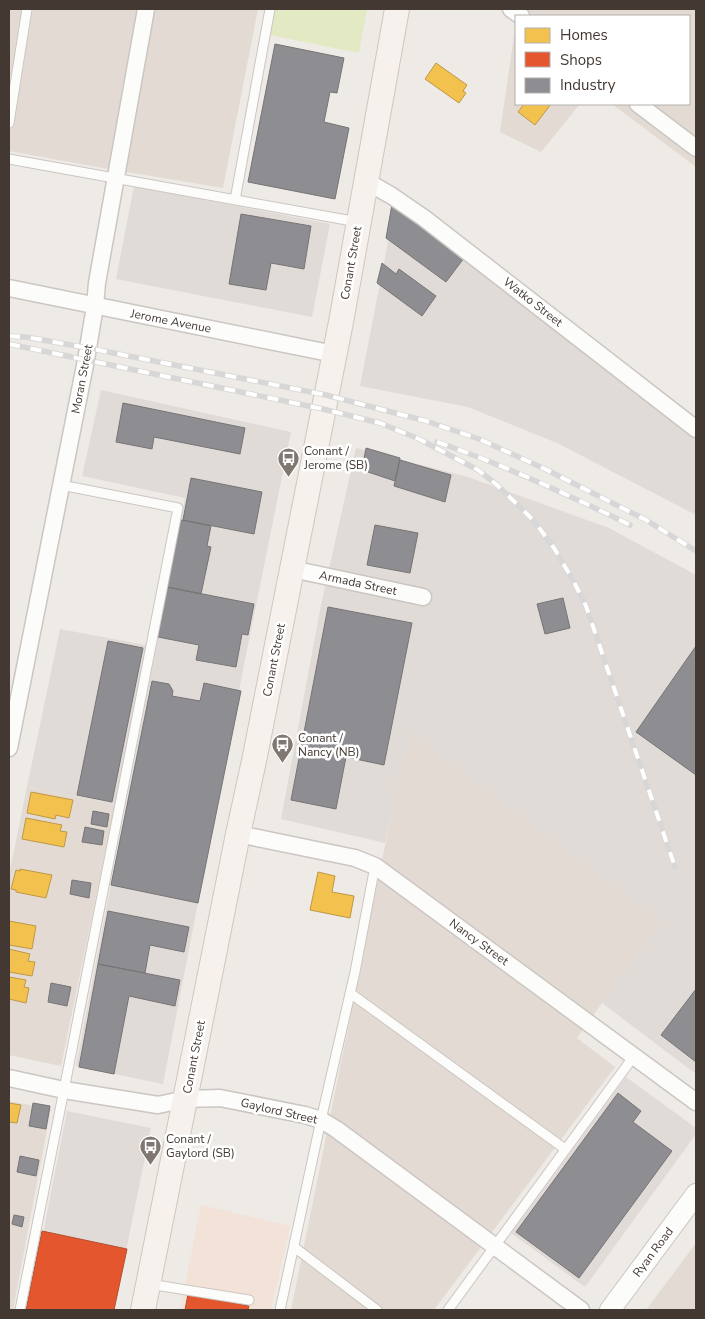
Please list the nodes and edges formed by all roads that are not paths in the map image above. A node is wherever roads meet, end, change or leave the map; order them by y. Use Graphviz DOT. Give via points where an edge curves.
graph roads {
  1 [pos="27,9"];
  2 [pos="146,9"];
  3 [pos="270,9"];
  4 [pos="397,9"];
  5 [pos="639,105"];
  6 [pos="9,123"];
  7 [pos="696,148"];
  8 [pos="9,159"];
  9 [pos="115,178"];
  10 [pos="366,181"];
  11 [pos="235,200"];
  12 [pos="359,222"];
  13 [pos="9,288"];
  14 [pos="95,306"];
  15 [pos="334,354"];
  16 [pos="696,429"];
  17 [pos="61,485"];
  18 [pos="292,569"];
  19 [pos="423,597"];
  20 [pos="9,748"];
  21 [pos="238,834"];
  22 [pos="373,865"];
  23 [pos="350,993"];
  24 [pos="634,1056"];
  25 [pos="9,1078"];
  26 [pos="64,1090"];
  27 [pos="186,1099"];
  28 [pos="696,1102"];
  29 [pos="321,1120"];
  30 [pos="565,1150"];
  31 [pos="696,1194"];
  32 [pos="494,1246"];
  33 [pos="294,1247"];
  34 [pos="148,1284"];
  35 [pos="249,1300"];
  36 [pos="20,1310"];
  37 [pos="143,1310"];
  38 [pos="280,1310"];
  39 [pos="377,1310"];
  40 [pos="448,1310"];
  41 [pos="581,1310"];
  42 [pos="610,1310"];
  1 -- 6 [label="lane"];
  2 -- 9 [label="street, Moran Street"];
  3 -- 11 [label="lane"];
  4 -- 10 [label="main road, Conant Street"];
  5 -- 7 [label="street"];
  8 -- 9 [label="lane"];
  9 -- 11 [label="lane"];
  9 -- 14 [label="street, Moran Street"];
  10 -- 12 [label="main road, Conant Street"];
  10 -- 16 [label="street, Watko Street" via="424,218"];
  11 -- 12 [label="lane"];
  12 -- 15 [label="main road, Conant Street"];
  13 -- 14 [label="street, Jerome Avenue"];
  14 -- 15 [label="street, Jerome Avenue"];
  14 -- 17 [label="street, Moran Street"];
  15 -- 18 [label="main road, Conant Street"];
  17 -- 20 [label="street, Moran Street"];
  17 -- 26 [label="lane" via="178,508"];
  18 -- 19 [label="street, Armada Street"];
  18 -- 21 [label="main road, Conant Street"];
  21 -- 22 [label="street, Nancy Street" via="355,858"];
  21 -- 27 [label="main road, Conant Street"];
  22 -- 23 [label="lane"];
  22 -- 24 [label="street, Nancy Street"];
  23 -- 29 [label="lane"];
  23 -- 30 [label="lane"];
  24 -- 28 [label="street, Nancy Street"];
  24 -- 30 [label="lane"];
  25 -- 26 [label="street, Gaylord Street"];
  26 -- 27 [label="street, Gaylord Street" via="158,1105"];
  26 -- 36 [label="lane"];
  27 -- 29 [label="street, Gaylord Street" via="220,1098"];
  27 -- 34 [label="main road, Conant Street"];
  29 -- 32 [label="street, Gaylord Street"];
  29 -- 33 [label="lane"];
  30 -- 32 [label="lane"];
  31 -- 42 [label="street, Ryan Road"];
  32 -- 40 [label="lane"];
  32 -- 41 [label="street, Gaylord Street"];
  33 -- 38 [label="lane"];
  33 -- 39 [label="lane"];
  34 -- 35 [label="lane"];
  34 -- 37 [label="main road, Conant Street"];
}
